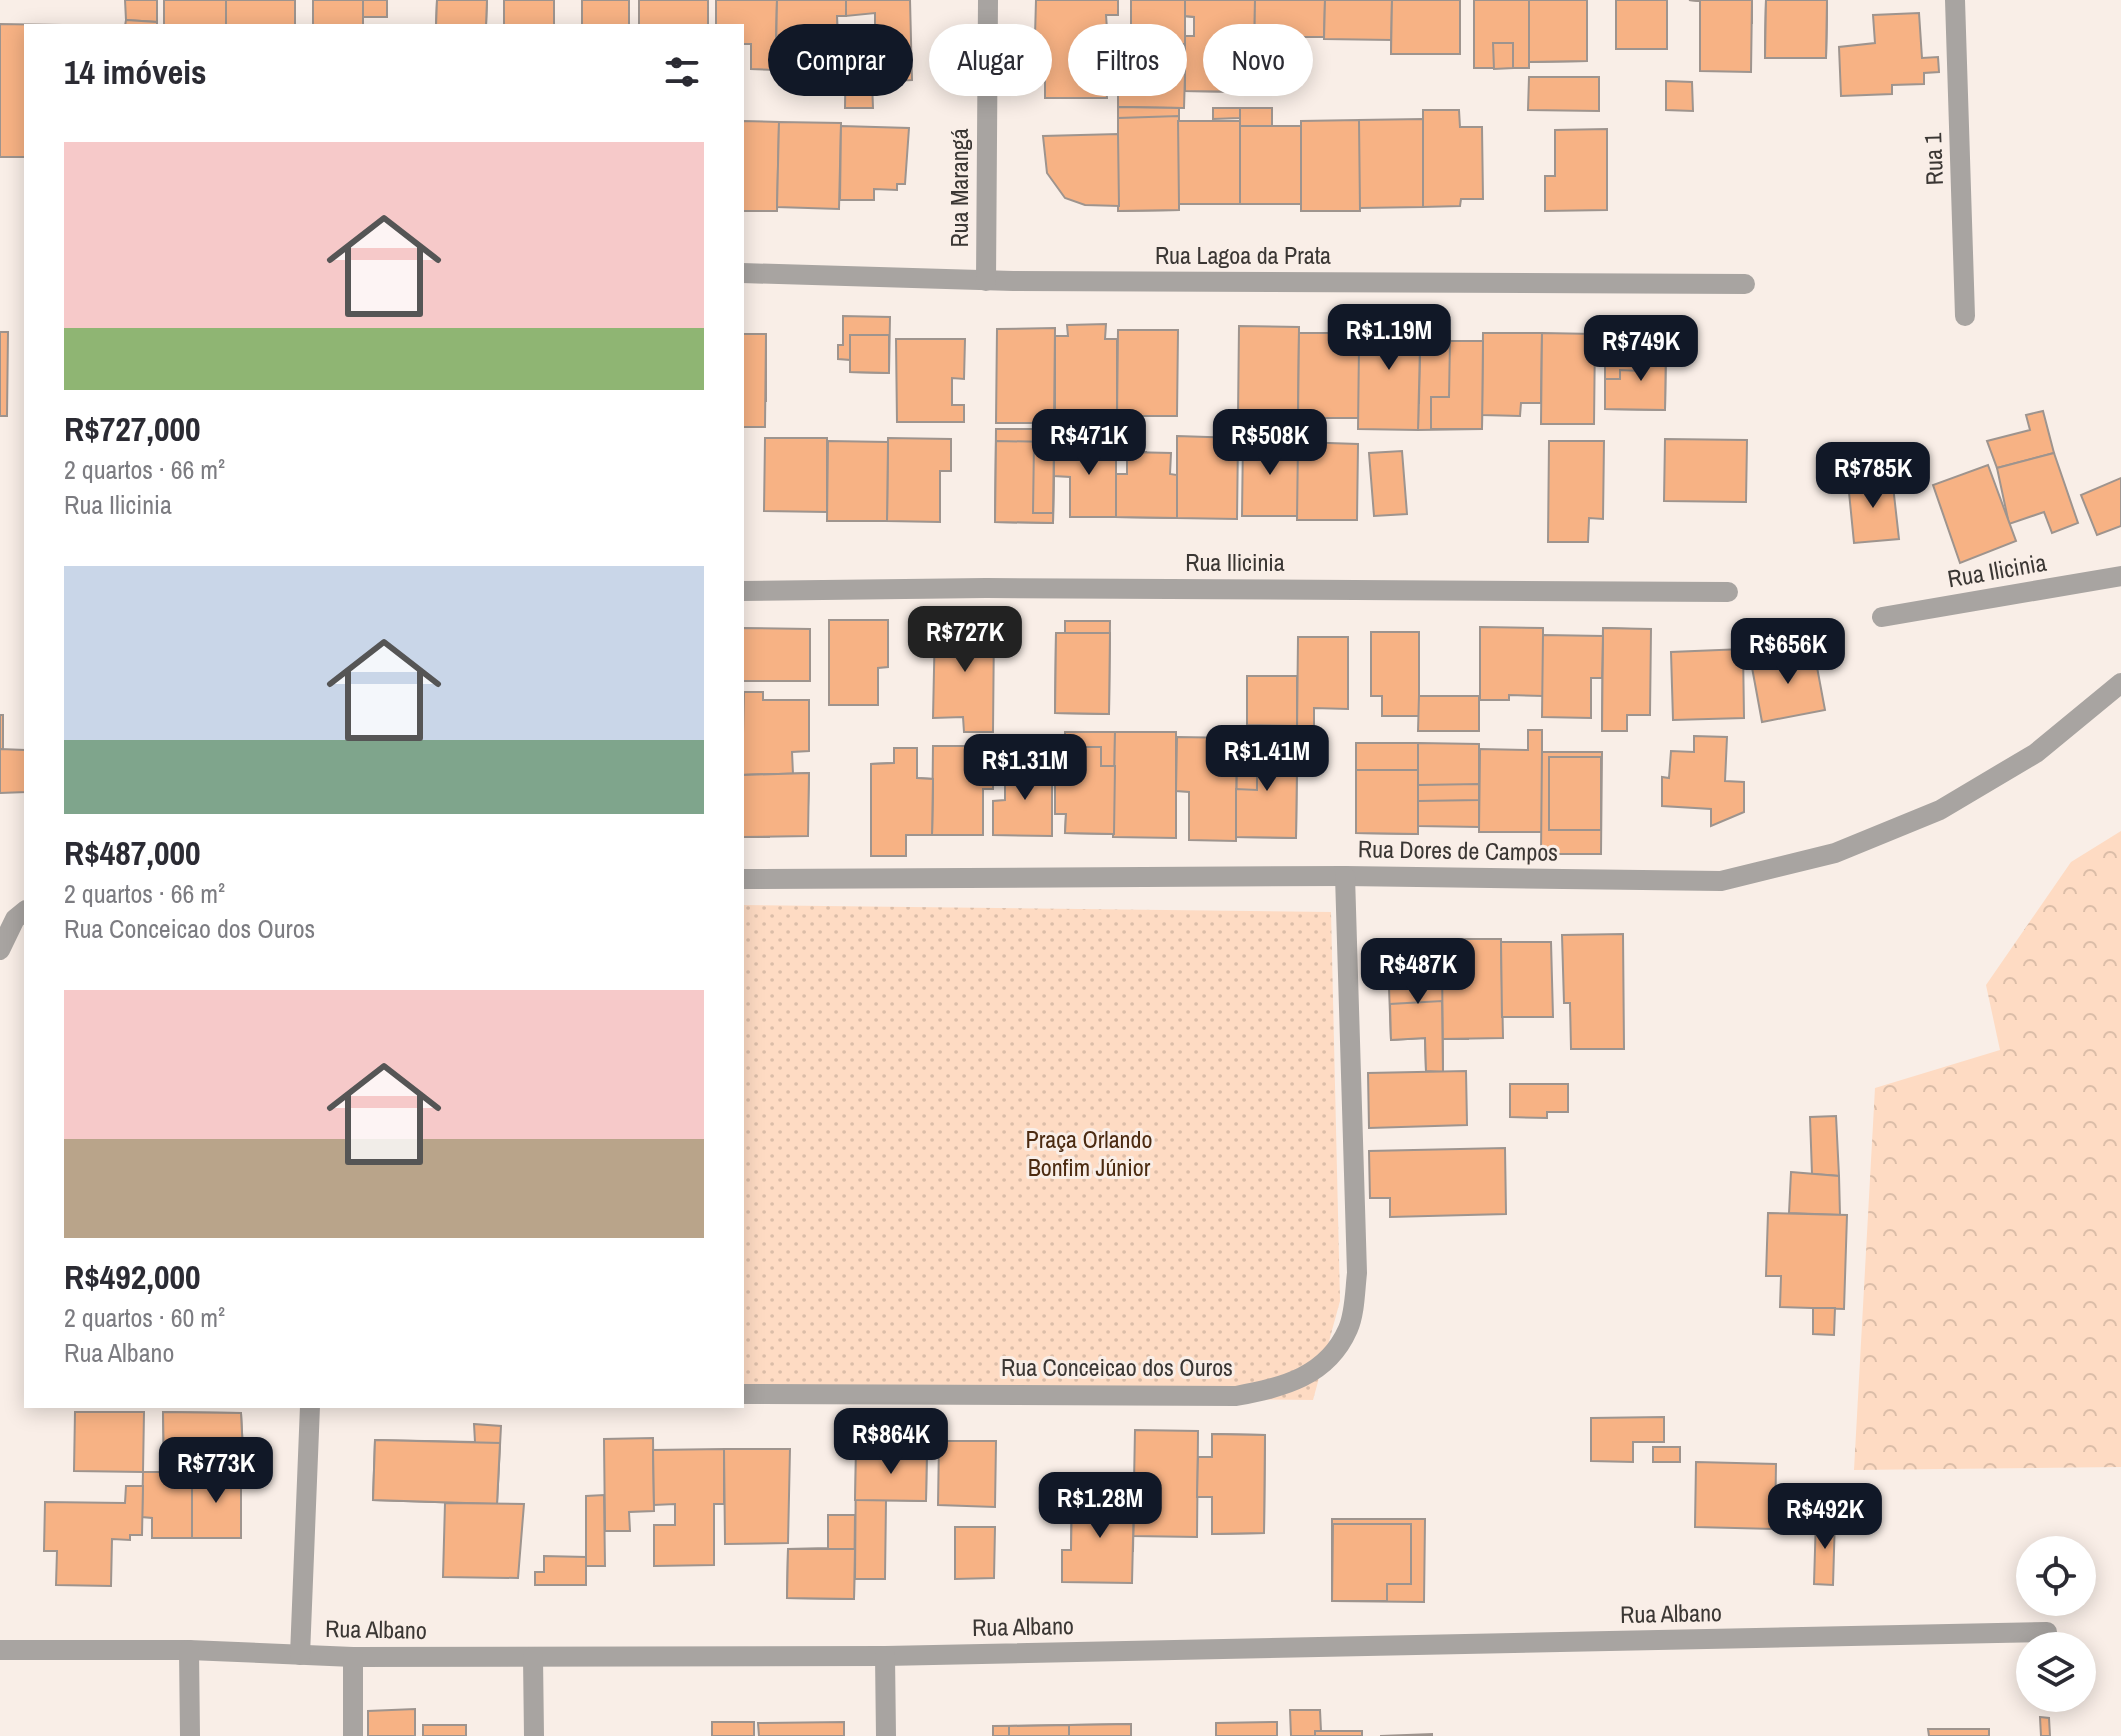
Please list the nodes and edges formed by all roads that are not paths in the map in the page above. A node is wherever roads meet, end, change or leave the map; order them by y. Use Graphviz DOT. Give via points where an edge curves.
graph roads {
  1 [pos="988,0"];
  2 [pos="1955,0"];
  3 [pos="744,273"];
  4 [pos="986,281"];
  5 [pos="1745,284"];
  6 [pos="1965,316"];
  7 [pos="2121,576"];
  8 [pos="744,591"];
  9 [pos="1728,592"];
  10 [pos="1882,617"];
  11 [pos="2121,683"];
  12 [pos="1345,876"];
  13 [pos="744,879"];
  14 [pos="24,912"];
  15 [pos="0,950"];
  16 [pos="744,1394"];
  17 [pos="310,1408"];
  18 [pos="2016,1633"];
  19 [pos="0,1650"];
  20 [pos="189,1650"];
  21 [pos="300,1655"];
  22 [pos="885,1656"];
  23 [pos="353,1657"];
  24 [pos="533,1657"];
  25 [pos="190,1736"];
  26 [pos="353,1736"];
  27 [pos="534,1736"];
  28 [pos="886,1736"];
  1 -- 4 [label="street, Rua Marangá"];
  2 -- 6 [label="street, Rua 1"];
  3 -- 4 [label="street, Rua Lagoa da Prata"];
  4 -- 5 [label="street, Rua Lagoa da Prata"];
  7 -- 10 [label="street, Rua Ilicinia"];
  8 -- 9 [label="street, Rua Ilicinia"];
  11 -- 12 [label="street, Rua Dores de Campos" via="2036,753 1940,810 1821,856 1721,881"];
  12 -- 13 [label="street, Rua Dores de Campos"];
  12 -- 16 [label="street, Rua Conceicao dos Ouros" via="1357,1273 1350,1326 1336,1351 1319,1366 1283,1387 1236,1396"];
  14 -- 15 [label="street"];
  17 -- 21 [label="street"];
  18 -- 22 [label="street, Rua Albano"];
  19 -- 20 [label="street, Rua Albano"];
  20 -- 21 [label="street, Rua Albano"];
  20 -- 25 [label="street"];
  21 -- 23 [label="street, Rua Albano"];
  22 -- 24 [label="street, Rua Albano"];
  22 -- 28 [label="street"];
  23 -- 24 [label="street, Rua Albano"];
  23 -- 26 [label="street"];
  24 -- 27 [label="street"];
}
